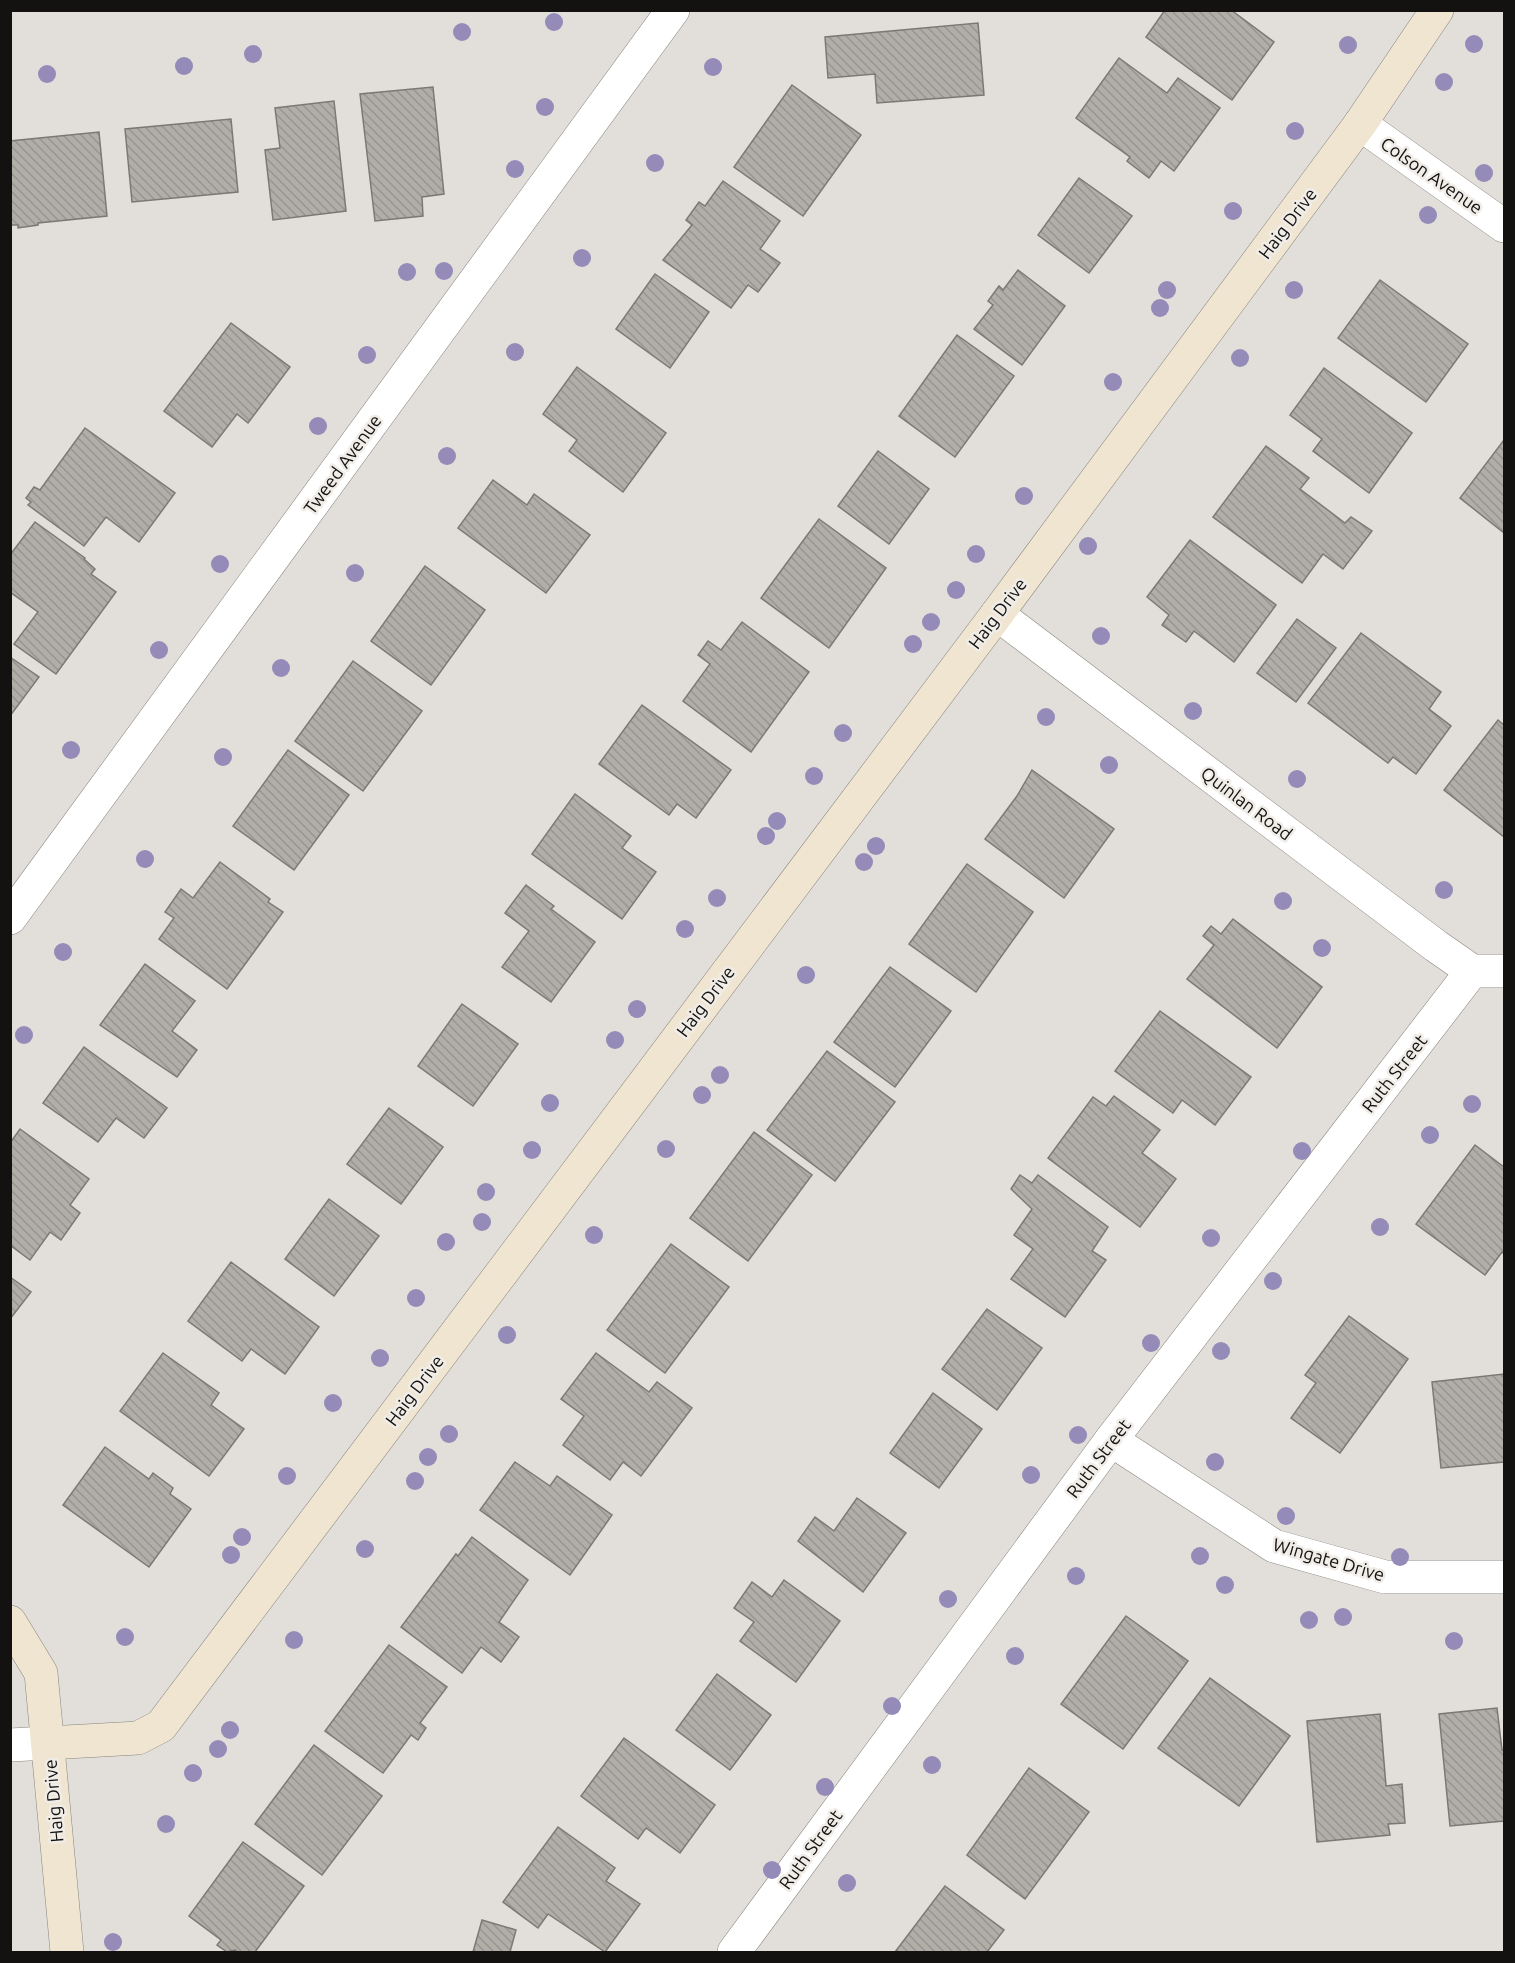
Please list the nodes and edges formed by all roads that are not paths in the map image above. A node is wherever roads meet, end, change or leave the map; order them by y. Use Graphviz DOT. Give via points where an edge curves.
graph roads {
  1 [pos="673,10"];
  2 [pos="1437,10"];
  3 [pos="1360,124"];
  4 [pos="1504,226"];
  5 [pos="998,614"];
  6 [pos="10,918"];
  7 [pos="1472,971"];
  8 [pos="1504,971"];
  9 [pos="1111,1440"];
  10 [pos="1504,1577"];
  11 [pos="10,1622"];
  12 [pos="48,1743"];
  13 [pos="10,1745"];
  14 [pos="67,1953"];
  15 [pos="734,1953"];
  1 -- 6 [label="street, Tweed Avenue"];
  2 -- 3 [label="street, Haig Drive"];
  3 -- 4 [label="street, Colson Avenue"];
  3 -- 5 [label="street, Haig Drive"];
  5 -- 7 [label="street, Quinlan Road"];
  5 -- 12 [label="street, Haig Drive" via="161,1726 138,1738"];
  7 -- 8 [label="street"];
  7 -- 9 [label="street, Ruth Street"];
  9 -- 10 [label="street, Wingate Drive" via="1274,1546 1385,1577"];
  9 -- 15 [label="street, Ruth Street"];
  11 -- 12 [label="street" via="41,1673"];
  12 -- 13 [label="street"];
  12 -- 14 [label="street, Haig Drive"];
}
